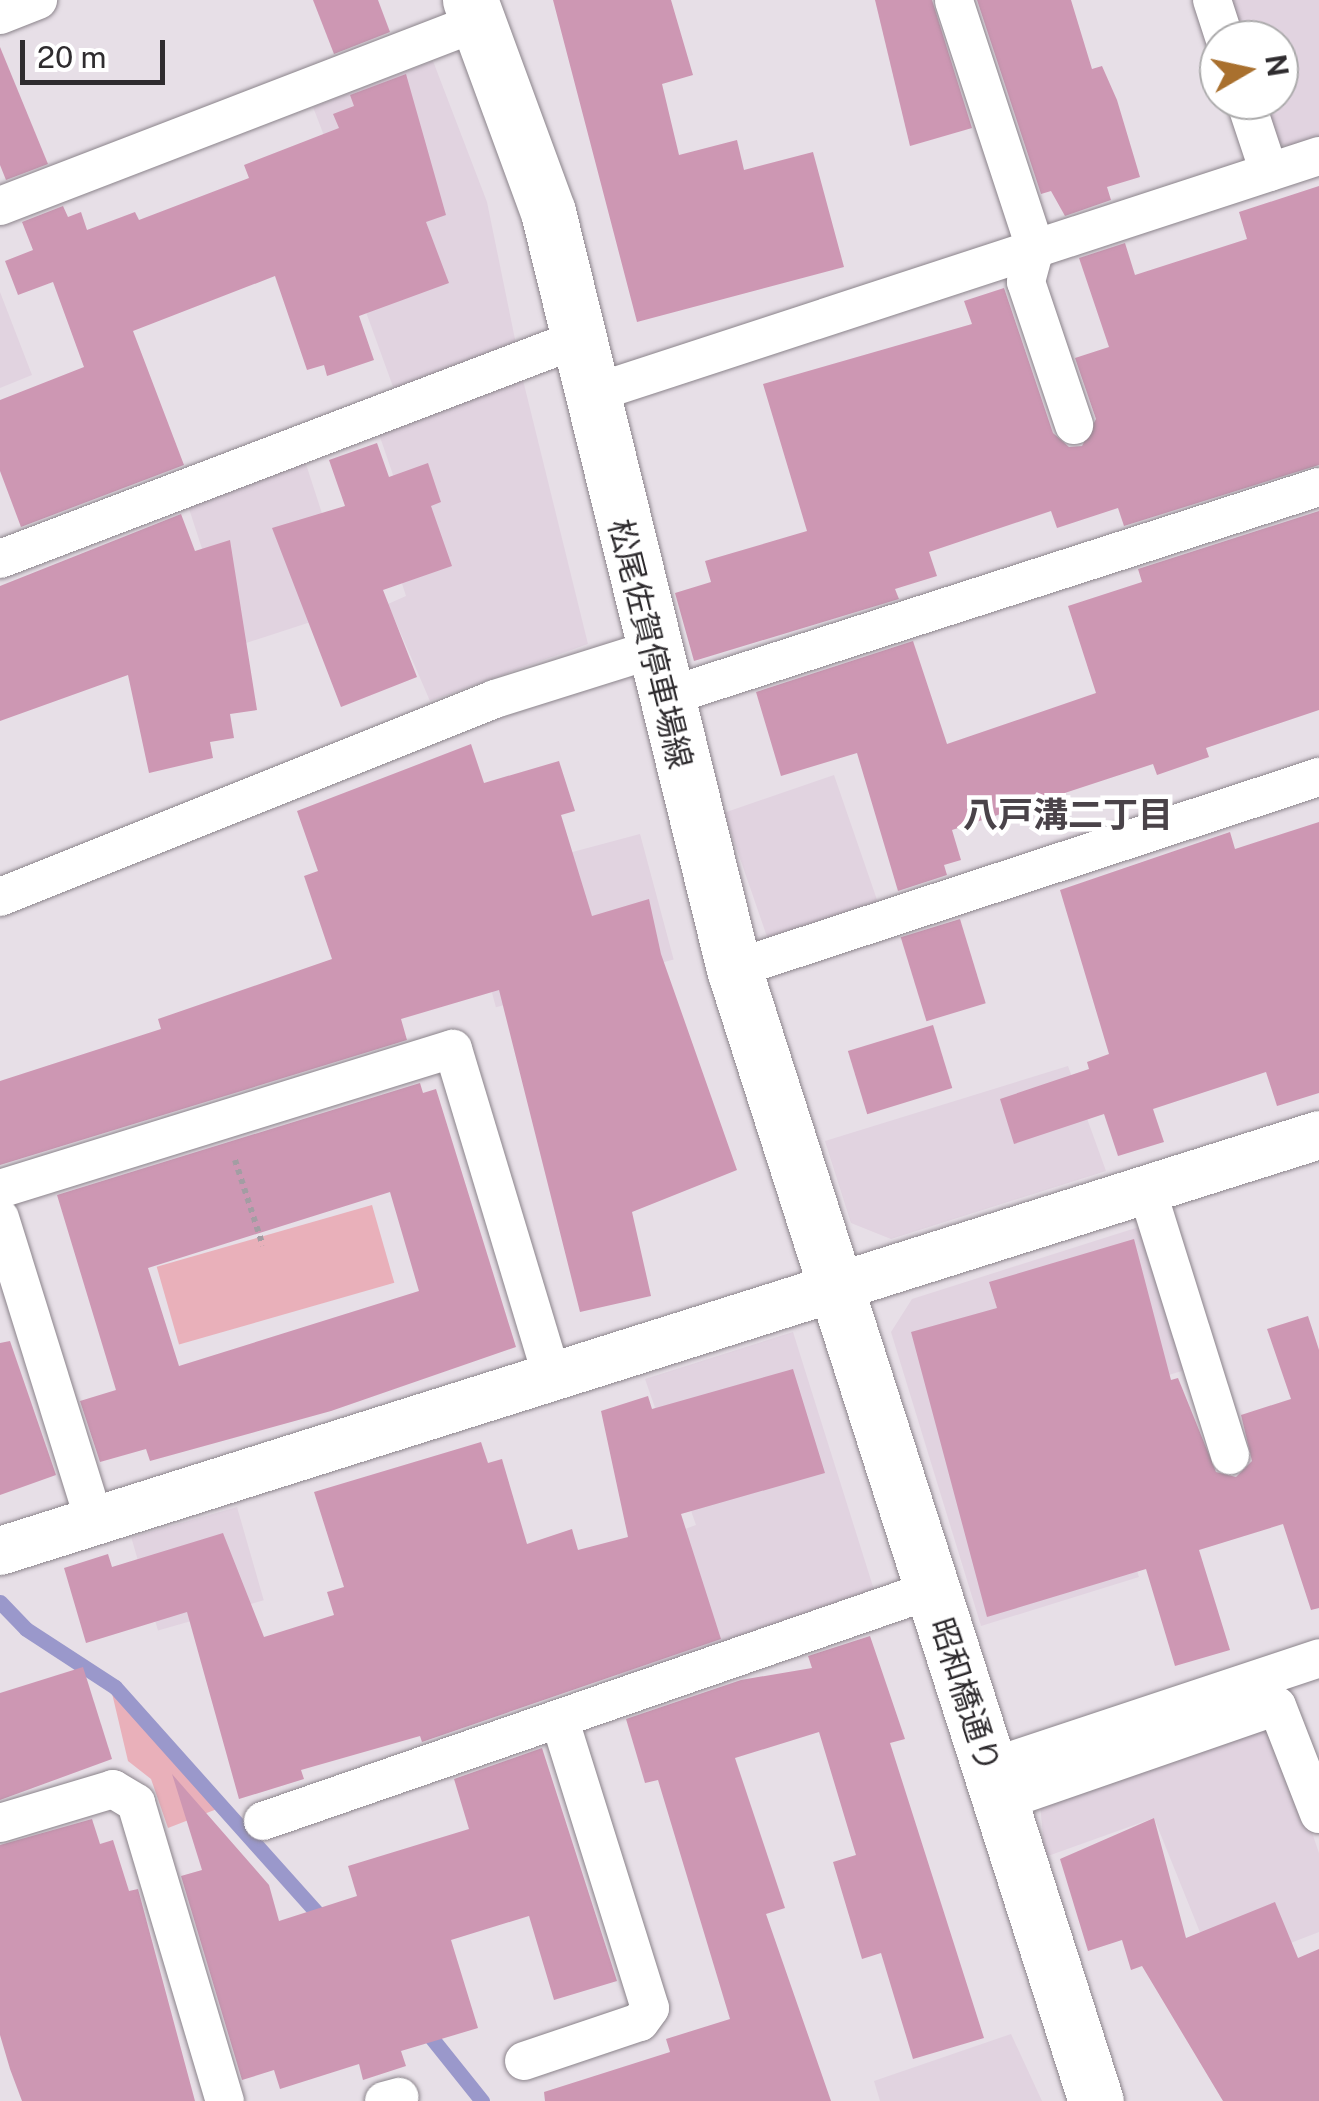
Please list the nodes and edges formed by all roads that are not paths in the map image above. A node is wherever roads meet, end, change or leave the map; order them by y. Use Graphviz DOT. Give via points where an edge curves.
graph roads {
  1 [pos="38,0"];
  2 [pos="954,2"];
  3 [pos="474,11"];
  4 [pos="0,15"];
  5 [pos="1252,120"];
  6 [pos="1319,156"];
  7 [pos="1270,172"];
  8 [pos="0,206"];
  9 [pos="1035,248"];
  10 [pos="576,340"];
  11 [pos="588,395"];
  12 [pos="1074,425"];
  13 [pos="1319,487"];
  14 [pos="0,558"];
  15 [pos="656,674"];
  16 [pos="1319,776"];
  17 [pos="0,897"];
  18 [pos="734,968"];
  19 [pos="1319,1135"];
  20 [pos="1146,1187"];
  21 [pos="0,1189"];
  22 [pos="0,1218"];
  23 [pos="837,1287"];
  24 [pos="552,1376"];
  25 [pos="1230,1456"];
  26 [pos="94,1520"];
  27 [pos="1,1550"];
  28 [pos="931,1590"];
  29 [pos="1319,1658"];
  30 [pos="561,1724"];
  31 [pos="994,1785"];
  32 [pos="1319,1814"];
  33 [pos="263,1822"];
  34 [pos="0,1823"];
  35 [pos="524,2061"];
  36 [pos="226,2101"];
  37 [pos="1096,2101"];
  1 -- 4 [label="street"];
  2 -- 9 [label="street"];
  3 -- 8 [label="street"];
  3 -- 10 [label="main road, 松尾佐賀停車場線" via="548,212"];
  5 -- 7 [label="street"];
  6 -- 7 [label="street"];
  7 -- 9 [label="street"];
  9 -- 11 [label="street"];
  9 -- 12 [label="street" via="1026,282"];
  10 -- 11 [label="main road, 松尾佐賀停車場線"];
  10 -- 14 [label="street"];
  11 -- 15 [label="main road, 松尾佐賀停車場線"];
  13 -- 15 [label="street"];
  15 -- 17 [label="street" via="496,698"];
  15 -- 18 [label="main road, 松尾佐賀停車場線"];
  16 -- 18 [label="street"];
  18 -- 23 [label="main road, 松尾佐賀停車場線"];
  19 -- 20 [label="street"];
  20 -- 23 [label="street"];
  20 -- 25 [label="street"];
  21 -- 24 [label="street" via="454,1049"];
  22 -- 26 [label="street"];
  23 -- 24 [label="street"];
  23 -- 28 [label="main road, 昭和橋通り"];
  24 -- 26 [label="street"];
  26 -- 27 [label="street"];
  28 -- 30 [label="street"];
  28 -- 31 [label="main road, 昭和橋通り"];
  29 -- 31 [label="street"];
  30 -- 33 [label="street"];
  30 -- 35 [label="street" via="650,2008 640,2022"];
  31 -- 32 [label="street" via="1277,1706"];
  31 -- 37 [label="main road, 昭和橋通り"];
  34 -- 36 [label="street" via="112,1790 136,1803"];
}
